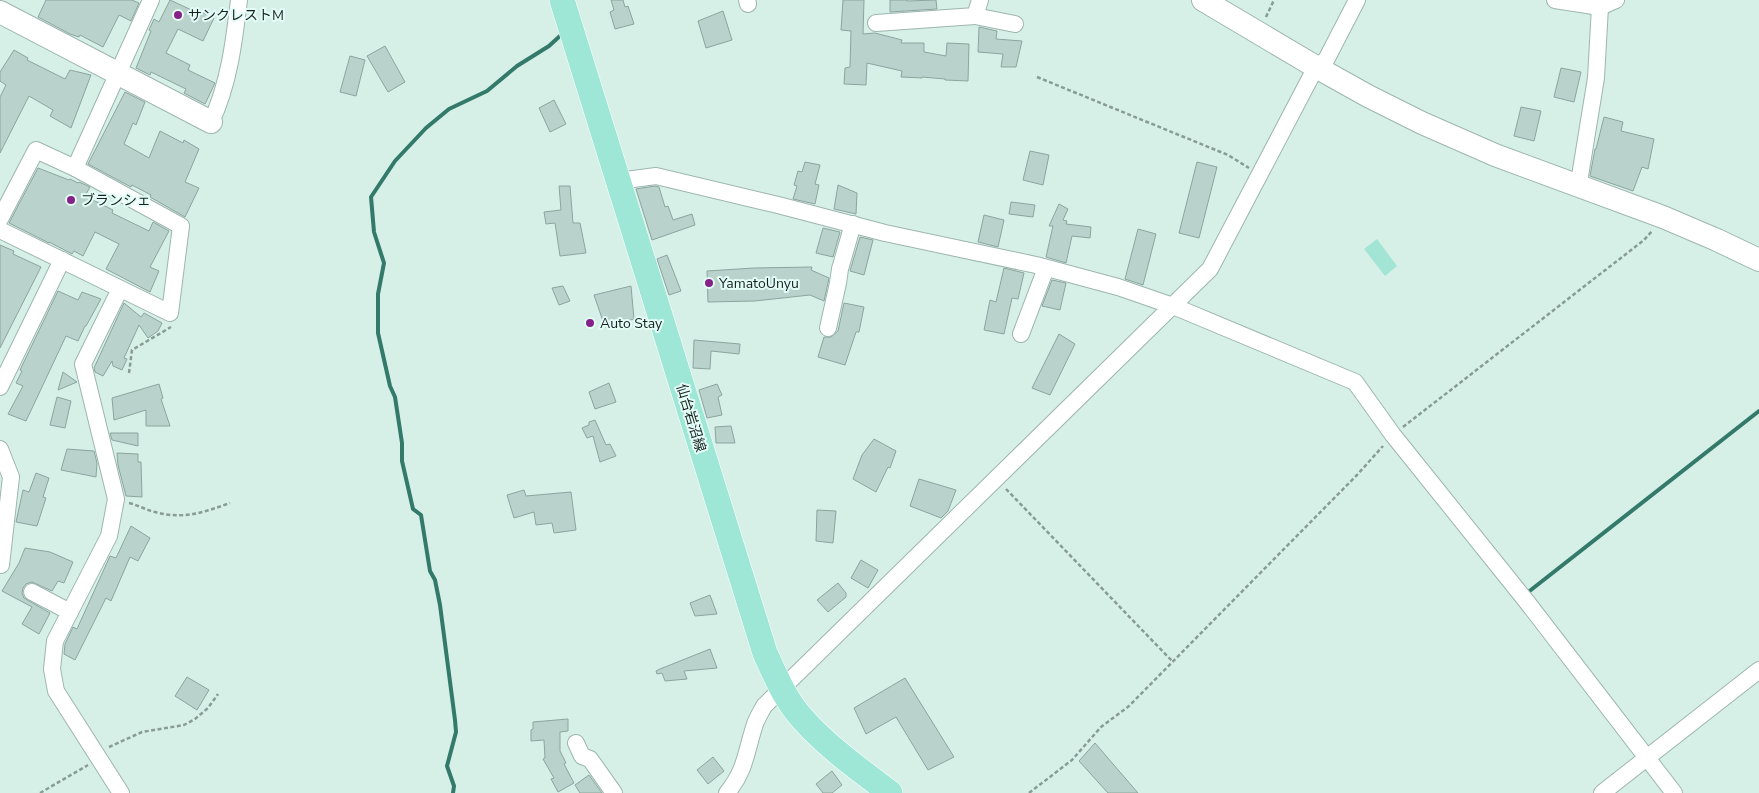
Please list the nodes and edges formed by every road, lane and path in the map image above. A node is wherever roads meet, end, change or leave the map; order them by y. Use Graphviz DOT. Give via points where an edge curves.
graph roads {
  1 [pos="151,0"];
  2 [pos="239,0"];
  3 [pos="980,0"];
  4 [pos="1203,0"];
  5 [pos="1274,0"];
  6 [pos="1356,0"];
  7 [pos="1554,0"];
  8 [pos="1616,0"];
  9 [pos="564,1"];
  10 [pos="1600,7"];
  11 [pos="2,10"];
  12 [pos="975,16"];
  13 [pos="1266,18"];
  14 [pos="876,23"];
  15 [pos="1015,24"];
  16 [pos="1316,67"];
  17 [pos="117,74"];
  18 [pos="1037,77"];
  19 [pos="210,122"];
  20 [pos="75,168"];
  21 [pos="1259,175"];
  22 [pos="618,181"];
  23 [pos="1577,186"];
  24 [pos="1663,217"];
  25 [pos="0,219"];
  26 [pos="853,224"];
  27 [pos="0,230"];
  28 [pos="62,260"];
  29 [pos="1759,260"];
  30 [pos="1046,268"];
  31 [pos="120,289"];
  32 [pos="1173,306"];
  33 [pos="176,324"];
  34 [pos="828,328"];
  35 [pos="1021,334"];
  36 [pos="129,373"];
  37 [pos="0,387"];
  38 [pos="1393,435"];
  39 [pos="0,449"];
  40 [pos="997,479"];
  41 [pos="116,499"];
  42 [pos="230,502"];
  43 [pos="0,565"];
  44 [pos="32,592"];
  45 [pos="70,612"];
  46 [pos="1173,662"];
  47 [pos="1759,670"];
  48 [pos="782,689"];
  49 [pos="218,694"];
  50 [pos="576,743"];
  51 [pos="98,758"];
  52 [pos="1647,758"];
  53 [pos="40,793"];
  54 [pos="120,793"];
  55 [pos="614,793"];
  56 [pos="727,793"];
  57 [pos="890,793"];
  58 [pos="1029,793"];
  59 [pos="1602,793"];
  60 [pos="1674,793"];
  1 -- 17 [label="street"];
  2 -- 19 [label="street" via="230,60 220,101"];
  3 -- 12 [label="street"];
  4 -- 16 [label="street"];
  5 -- 13 [label="path"];
  6 -- 16 [label="street" via="1326,60"];
  7 -- 10 [label="street"];
  8 -- 10 [label="street"];
  9 -- 22 [label="main road, 仙台岩沼線"];
  10 -- 23 [label="street" via="1596,78"];
  11 -- 17 [label="street"];
  12 -- 14 [label="street"];
  12 -- 15 [label="street"];
  16 -- 21 [label="street"];
  16 -- 23 [label="street" via="1422,123 1494,155"];
  17 -- 19 [label="street"];
  17 -- 20 [label="street"];
  18 -- 21 [label="path" via="1228,154"];
  20 -- 25 [label="street" via="36,150"];
  20 -- 31 [label="street" via="180,226 170,314"];
  21 -- 32 [label="street" via="1210,269"];
  22 -- 26 [label="street" via="656,176"];
  22 -- 48 [label="main road, 仙台岩沼線" via="765,653"];
  23 -- 24 [label="street"];
  24 -- 29 [label="street"];
  24 -- 38 [label="path" via="1644,240"];
  26 -- 30 [label="street" via="885,234"];
  26 -- 34 [label="street"];
  27 -- 28 [label="street"];
  28 -- 31 [label="street"];
  28 -- 37 [label="street"];
  30 -- 32 [label="street"];
  30 -- 35 [label="street"];
  31 -- 41 [label="street" via="83,364"];
  32 -- 38 [label="street" via="1355,382"];
  32 -- 40 [label="street"];
  33 -- 36 [label="path" via="132,350"];
  38 -- 46 [label="path"];
  38 -- 52 [label="street"];
  39 -- 43 [label="street" via="11,477"];
  40 -- 46 [label="path"];
  40 -- 48 [label="street"];
  41 -- 42 [label="path" via="173,516 201,514"];
  41 -- 45 [label="street" via="109,536"];
  44 -- 45 [label="street"];
  45 -- 51 [label="street" via="55,641 52,669 56,691"];
  46 -- 58 [label="path" via="1129,706 1101,727 1072,760"];
  47 -- 52 [label="street"];
  48 -- 56 [label="street" via="764,706 755,722 743,767"];
  48 -- 57 [label="main road, 仙台岩沼線" via="800,716 829,746"];
  49 -- 51 [label="path" via="208,708 190,722 142,732 110,747"];
  50 -- 55 [label="street" via="582,756 590,759"];
  51 -- 53 [label="path"];
  51 -- 54 [label="street"];
  52 -- 59 [label="street"];
  52 -- 60 [label="street"];
}
